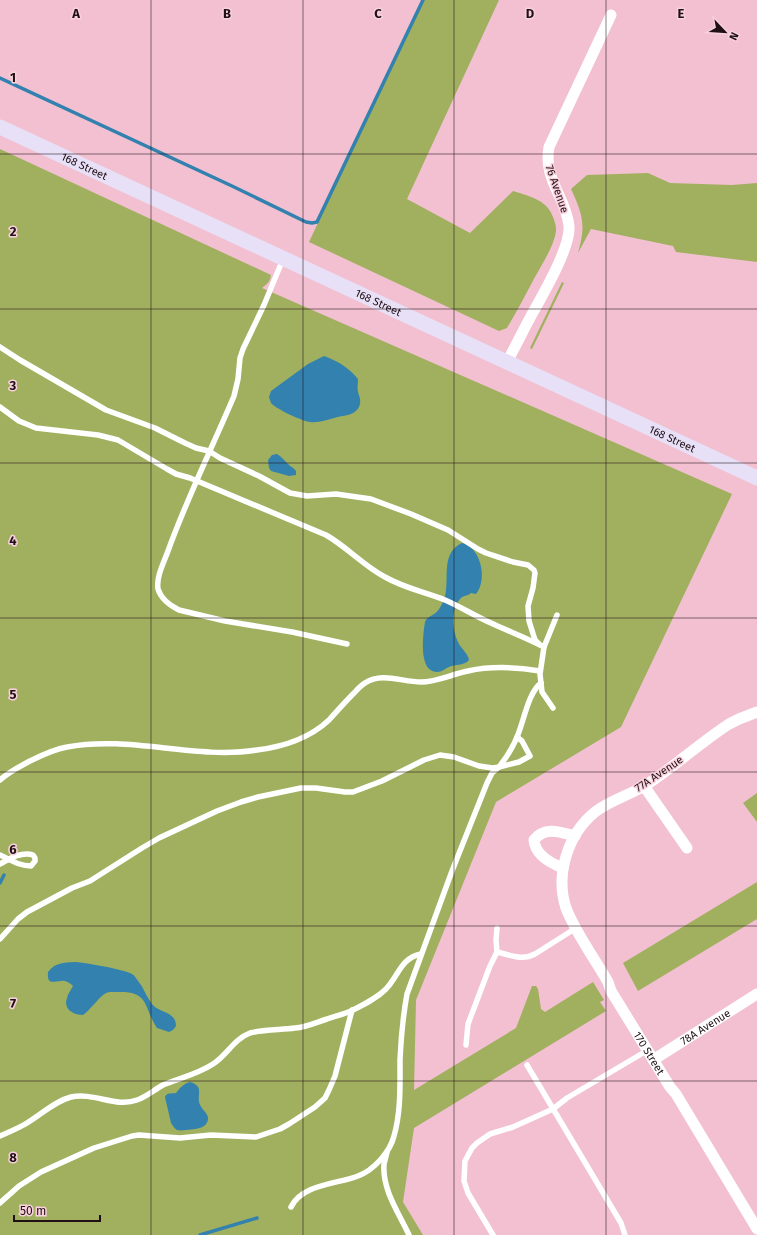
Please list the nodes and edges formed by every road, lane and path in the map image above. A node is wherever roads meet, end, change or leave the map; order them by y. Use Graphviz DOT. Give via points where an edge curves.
graph roads {
  1 [pos="611,15"];
  2 [pos="0,128"];
  3 [pos="283,259"];
  4 [pos="0,347"];
  5 [pos="507,362"];
  6 [pos="0,407"];
  7 [pos="210,450"];
  8 [pos="757,478"];
  9 [pos="196,480"];
  10 [pos="557,615"];
  11 [pos="347,644"];
  12 [pos="541,645"];
  13 [pos="540,671"];
  14 [pos="541,682"];
  15 [pos="553,708"];
  16 [pos="757,712"];
  17 [pos="517,737"];
  18 [pos="499,767"];
  19 [pos="0,780"];
  20 [pos="644,786"];
  21 [pos="575,836"];
  22 [pos="687,848"];
  23 [pos="0,855"];
  24 [pos="0,864"];
  25 [pos="563,868"];
  26 [pos="497,928"];
  27 [pos="576,928"];
  28 [pos="0,939"];
  29 [pos="498,952"];
  30 [pos="421,954"];
  31 [pos="757,994"];
  32 [pos="352,1010"];
  33 [pos="466,1044"];
  34 [pos="651,1055"];
  35 [pos="527,1065"];
  36 [pos="553,1109"];
  37 [pos="0,1136"];
  38 [pos="388,1150"];
  39 [pos="0,1203"];
  40 [pos="291,1207"];
  41 [pos="757,1229"];
  42 [pos="409,1235"];
  43 [pos="493,1235"];
  44 [pos="625,1235"];
  1 -- 5 [label="street, 76 Avenue" via="547,156 556,191 564,207 569,235 549,282"];
  2 -- 3 [label="main road, 168 Street"];
  3 -- 5 [label="main road, 168 Street"];
  3 -- 7 [label="lane" via="243,349 234,396"];
  4 -- 7 [label="lane" via="111,412 155,428 196,448"];
  5 -- 8 [label="main road, 168 Street"];
  6 -- 9 [label="lane" via="19,421 36,428 98,435 118,440 167,469"];
  7 -- 9 [label="lane"];
  7 -- 12 [label="lane" via="220,458 290,493 307,496 336,494 371,499 448,530 486,553 531,567 535,579 528,606 528,621 535,640"];
  9 -- 11 [label="lane" via="160,575 158,590 162,598 172,607 192,614"];
  9 -- 12 [label="lane" via="326,535 386,578 462,608"];
  10 -- 12 [label="lane"];
  12 -- 13 [label="lane"];
  13 -- 14 [label="lane"];
  13 -- 19 [label="lane" via="490,668 470,670 439,680 423,682 380,678 364,683 315,730 276,747 227,753 126,744 80,745 61,748 38,757 11,771"];
  14 -- 15 [label="lane" via="542,692"];
  14 -- 17 [label="lane" via="536,686 530,699"];
  16 -- 20 [label="street, 77A Avenue" via="721,729"];
  17 -- 18 [label="lane"];
  17 -- 18 [label="lane" via="530,756"];
  18 -- 28 [label="lane" via="479,766 454,757 440,756 424,760 353,792 301,788 241,802 159,838 90,881 27,912 18,918"];
  18 -- 30 [label="lane" via="492,773 482,795"];
  20 -- 21 [label="street, 77A Avenue" via="596,811"];
  20 -- 22 [label="street"];
  21 -- 25 [label="street, 77A Avenue"];
  21 -- 25 [label="street" via="550,830 539,834 534,840 535,846 547,861"];
  23 -- 24 [label="lane" via="10,859"];
  25 -- 27 [label="street, 170 Street" via="566,908"];
  26 -- 29 [label="lane"];
  27 -- 29 [label="lane" via="528,957 519,958"];
  27 -- 34 [label="street, 170 Street"];
  29 -- 33 [label="lane" via="468,1024"];
  30 -- 32 [label="lane" via="404,962 386,988 372,1000"];
  30 -- 38 [label="lane" via="404,1015 399,1104 394,1136"];
  31 -- 34 [label="street, 78A Avenue"];
  32 -- 37 [label="lane" via="306,1027 247,1034 210,1066 162,1086 135,1101 121,1103 88,1096 71,1097"];
  32 -- 39 [label="lane" via="329,1090 316,1107 289,1124 256,1136 132,1136 94,1148 47,1169 19,1186"];
  34 -- 36 [label="lane" via="567,1098"];
  34 -- 41 [label="street, 170 Street"];
  35 -- 36 [label="lane"];
  36 -- 43 [label="lane" via="513,1128 490,1134 477,1143 468,1154 464,1181 468,1193"];
  36 -- 44 [label="lane" via="621,1223"];
  38 -- 40 [label="lane" via="365,1173 310,1190 293,1201"];
  38 -- 42 [label="lane" via="384,1162 384,1176 392,1202"];
}
